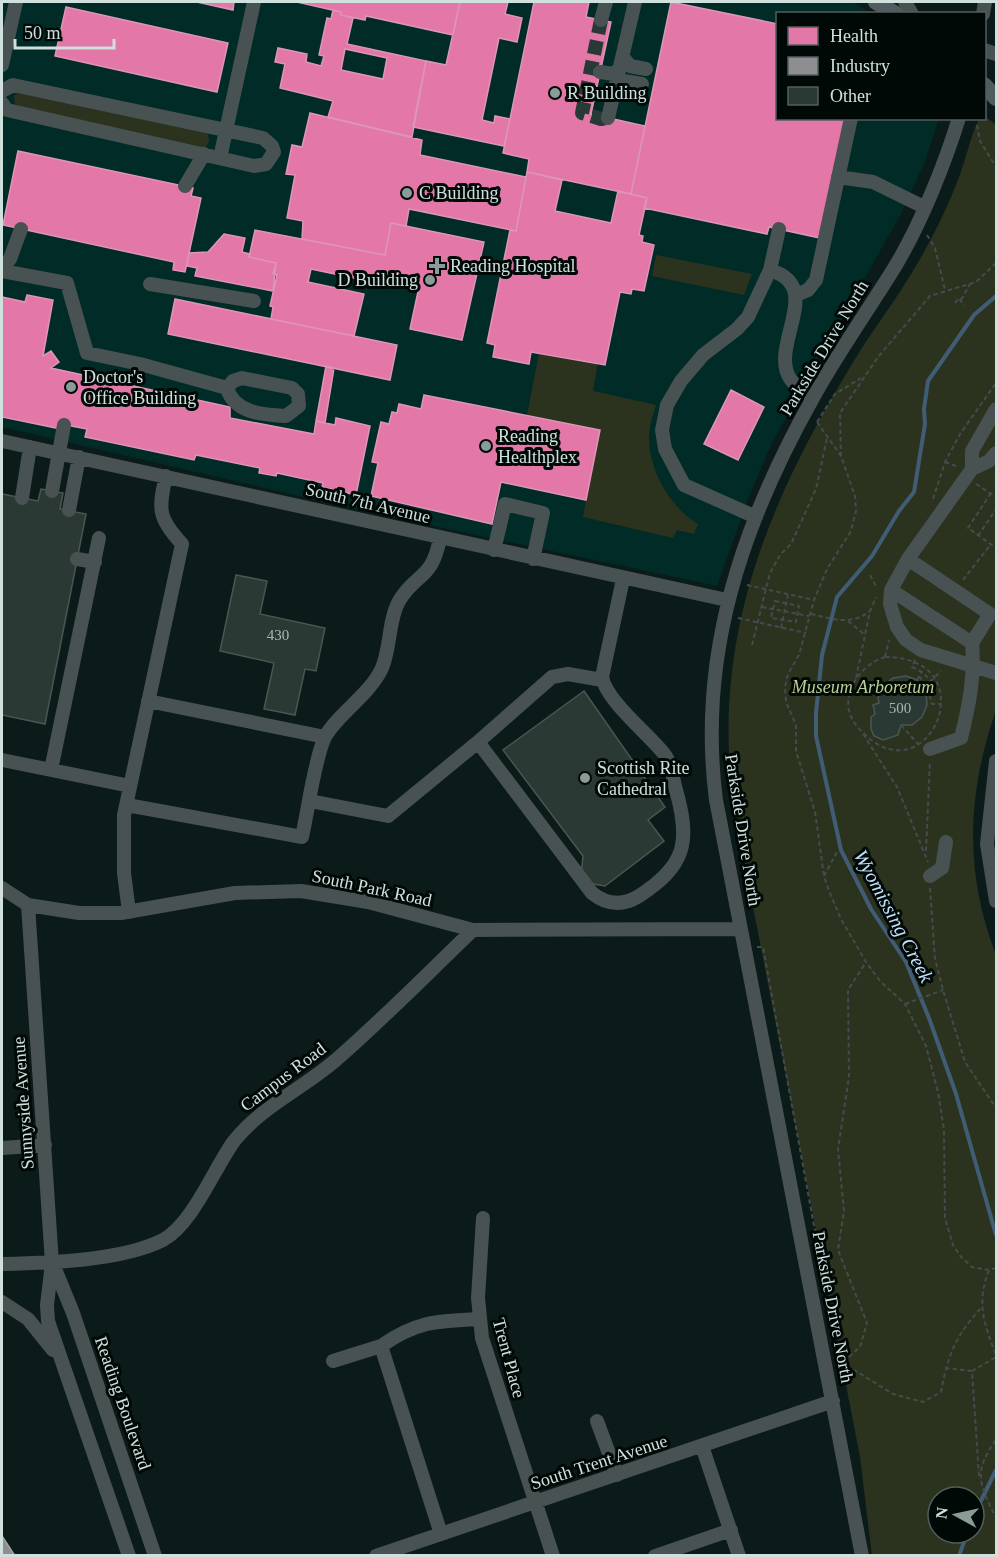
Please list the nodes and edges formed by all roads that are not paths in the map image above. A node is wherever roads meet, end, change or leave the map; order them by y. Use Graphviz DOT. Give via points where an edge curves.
graph roads {
  1 [pos="16,2"];
  2 [pos="254,2"];
  3 [pos="606,2"];
  4 [pos="635,2"];
  5 [pos="876,2"];
  6 [pos="893,12"];
  7 [pos="602,20"];
  8 [pos="621,62"];
  9 [pos="2,64"];
  10 [pos="646,69"];
  11 [pos="600,72"];
  12 [pos="642,84"];
  13 [pos="616,86"];
  14 [pos="2,91"];
  15 [pos="2,103"];
  16 [pos="608,118"];
  17 [pos="851,120"];
  18 [pos="958,120"];
  19 [pos="226,130"];
  20 [pos="204,154"];
  21 [pos="220,158"];
  22 [pos="838,177"];
  23 [pos="185,186"];
  24 [pos="924,207"];
  25 [pos="21,229"];
  26 [pos="779,229"];
  27 [pos="2,269"];
  28 [pos="770,270"];
  29 [pos="150,284"];
  30 [pos="796,296"];
  31 [pos="254,301"];
  32 [pos="227,388"];
  33 [pos="813,397"];
  34 [pos="996,409"];
  35 [pos="64,424"];
  36 [pos="2,441"];
  37 [pos="30,447"];
  38 [pos="996,453"];
  39 [pos="79,457"];
  40 [pos="972,469"];
  41 [pos="166,476"];
  42 [pos="52,491"];
  43 [pos="22,498"];
  44 [pos="69,510"];
  45 [pos="756,517"];
  46 [pos="99,538"];
  47 [pos="440,538"];
  48 [pos="494,550"];
  49 [pos="77,559"];
  50 [pos="533,559"];
  51 [pos="908,559"];
  52 [pos="95,562"];
  53 [pos="623,579"];
  54 [pos="884,590"];
  55 [pos="727,600"];
  56 [pos="972,643"];
  57 [pos="974,666"];
  58 [pos="996,673"];
  59 [pos="602,680"];
  60 [pos="148,701"];
  61 [pos="325,737"];
  62 [pos="478,742"];
  63 [pos="925,747"];
  64 [pos="2,760"];
  65 [pos="996,760"];
  66 [pos="51,770"];
  67 [pos="130,786"];
  68 [pos="310,801"];
  69 [pos="126,805"];
  70 [pos="946,842"];
  71 [pos="930,876"];
  72 [pos="2,888"];
  73 [pos="996,900"];
  74 [pos="28,905"];
  75 [pos="129,912"];
  76 [pos="741,929"];
  77 [pos="473,930"];
  78 [pos="45,1145"];
  79 [pos="2,1148"];
  80 [pos="483,1218"];
  81 [pos="52,1263"];
  82 [pos="2,1264"];
  83 [pos="2,1302"];
  84 [pos="479,1319"];
  85 [pos="381,1346"];
  86 [pos="333,1361"];
  87 [pos="68,1378"];
  88 [pos="833,1401"];
  89 [pos="597,1421"];
  90 [pos="702,1446"];
  91 [pos="617,1475"];
  92 [pos="134,1492"];
  93 [pos="110,1500"];
  94 [pos="535,1502"];
  95 [pos="730,1530"];
  96 [pos="441,1534"];
  97 [pos="129,1556"];
  98 [pos="155,1556"];
  99 [pos="376,1556"];
  100 [pos="553,1556"];
  101 [pos="655,1556"];
  102 [pos="739,1556"];
  103 [pos="862,1556"];
  1 -- 9 [label="street"];
  2 -- 19 [label="street"];
  3 -- 7 [label="street"];
  4 -- 8 [label="street"];
  5 -- 6 [label="main road"];
  8 -- 10 [label="street"];
  8 -- 11 [label="street" via="614,74"];
  8 -- 13 [label="street"];
  12 -- 13 [label="street" via="624,81"];
  13 -- 16 [label="street"];
  14 -- 19 [label="street" via="13,86"];
  15 -- 20 [label="street" via="7,110"];
  17 -- 22 [label="street"];
  18 -- 24 [label="street, Parkside Drive North"];
  19 -- 21 [label="street"];
  19 -- 21 [label="street" via="263,138 274,152 260,166"];
  20 -- 21 [label="street"];
  20 -- 23 [label="street"];
  22 -- 24 [label="street" via="873,182"];
  22 -- 30 [label="street" via="816,280"];
  24 -- 33 [label="street, Parkside Drive North" via="897,263"];
  25 -- 27 [label="street"];
  26 -- 28 [label="street"];
  27 -- 32 [label="street" via="67,283 87,353"];
  28 -- 30 [label="street" via="783,274"];
  28 -- 45 [label="street" via="748,317 703,355 675,390 662,430 665,449 684,484"];
  29 -- 31 [label="street" via="229,291"];
  30 -- 33 [label="street" via="785,363 791,380"];
  32 -- 32 [label="street" via="230,399 247,410 286,416 299,406 298,394 279,384 242,378"];
  33 -- 45 [label="street, Parkside Drive North" via="770,480"];
  34 -- 40 [label="street" via="972,451"];
  35 -- 42 [label="street, bridge"];
  36 -- 37 [label="street, South 7th Avenue"];
  37 -- 39 [label="street, South 7th Avenue"];
  37 -- 43 [label="street"];
  38 -- 40 [label="street"];
  39 -- 41 [label="street, South 7th Avenue"];
  39 -- 44 [label="street"];
  40 -- 51 [label="street"];
  41 -- 47 [label="street, South 7th Avenue"];
  41 -- 60 [label="street" via="160,498 161,514 182,544"];
  45 -- 55 [label="street, Parkside Drive North"];
  46 -- 52 [label="street"];
  47 -- 48 [label="street, South 7th Avenue"];
  47 -- 61 [label="street" via="433,566 395,610 381,669 363,696"];
  48 -- 50 [label="street, South 7th Avenue"];
  48 -- 50 [label="street" via="505,504 543,513"];
  49 -- 52 [label="street"];
  50 -- 53 [label="street, South 7th Avenue"];
  51 -- 54 [label="street"];
  51 -- 56 [label="street" via="990,614"];
  52 -- 66 [label="street"];
  53 -- 55 [label="street, South 7th Avenue"];
  53 -- 59 [label="street"];
  54 -- 56 [label="street"];
  54 -- 57 [label="street" via="891,615 906,640 921,650"];
  55 -- 76 [label="street, Parkside Drive North" via="713,679 711,746 716,800"];
  56 -- 57 [label="street"];
  57 -- 58 [label="street"];
  57 -- 63 [label="street" via="961,738"];
  59 -- 62 [label="street" via="568,674 552,677"];
  59 -- 62 [label="street" via="667,758 678,795 683,846 671,872 635,899 608,902 592,893"];
  60 -- 61 [label="street"];
  60 -- 67 [label="street"];
  61 -- 68 [label="street"];
  62 -- 68 [label="street" via="388,816"];
  64 -- 66 [label="street"];
  65 -- 73 [label="street" via="987,844"];
  66 -- 67 [label="street"];
  67 -- 69 [label="street"];
  68 -- 69 [label="street" via="302,837"];
  69 -- 75 [label="street" via="124,851"];
  70 -- 71 [label="street" via="942,868"];
  72 -- 74 [label="street, South Park Road"];
  74 -- 75 [label="street, South Park Road" via="79,913"];
  74 -- 78 [label="street, Sunnyside Avenue"];
  75 -- 77 [label="street, South Park Road" via="235,893 301,891 369,902"];
  76 -- 77 [label="street, South Park Road"];
  76 -- 88 [label="street, Parkside Drive North" via="833,1368"];
  77 -- 81 [label="street, Campus Road" via="338,1058 245,1128 199,1199 166,1238 142,1248"];
  78 -- 79 [label="street"];
  78 -- 81 [label="street, Sunnyside Avenue"];
  80 -- 84 [label="street, Trent Place"];
  81 -- 82 [label="street"];
  81 -- 87 [label="street" via="48,1321"];
  81 -- 92 [label="street, Reading Boulevard" via="74,1313"];
  83 -- 87 [label="street" via="28,1319 56,1353"];
  84 -- 85 [label="street" via="432,1321 400,1333"];
  84 -- 94 [label="street, Trent Place" via="485,1353"];
  85 -- 86 [label="street"];
  85 -- 96 [label="street"];
  87 -- 93 [label="street"];
  88 -- 90 [label="street, South Trent Avenue"];
  88 -- 103 [label="street, Parkside Drive North"];
  89 -- 91 [label="street"];
  90 -- 91 [label="street, South Trent Avenue"];
  90 -- 95 [label="street"];
  91 -- 94 [label="street, South Trent Avenue"];
  92 -- 93 [label="street"];
  92 -- 98 [label="street, Reading Boulevard"];
  93 -- 97 [label="street"];
  94 -- 96 [label="street, South Trent Avenue"];
  94 -- 100 [label="street, Trent Place"];
  95 -- 101 [label="street"];
  95 -- 102 [label="street"];
  96 -- 99 [label="street, South Trent Avenue"];
}
